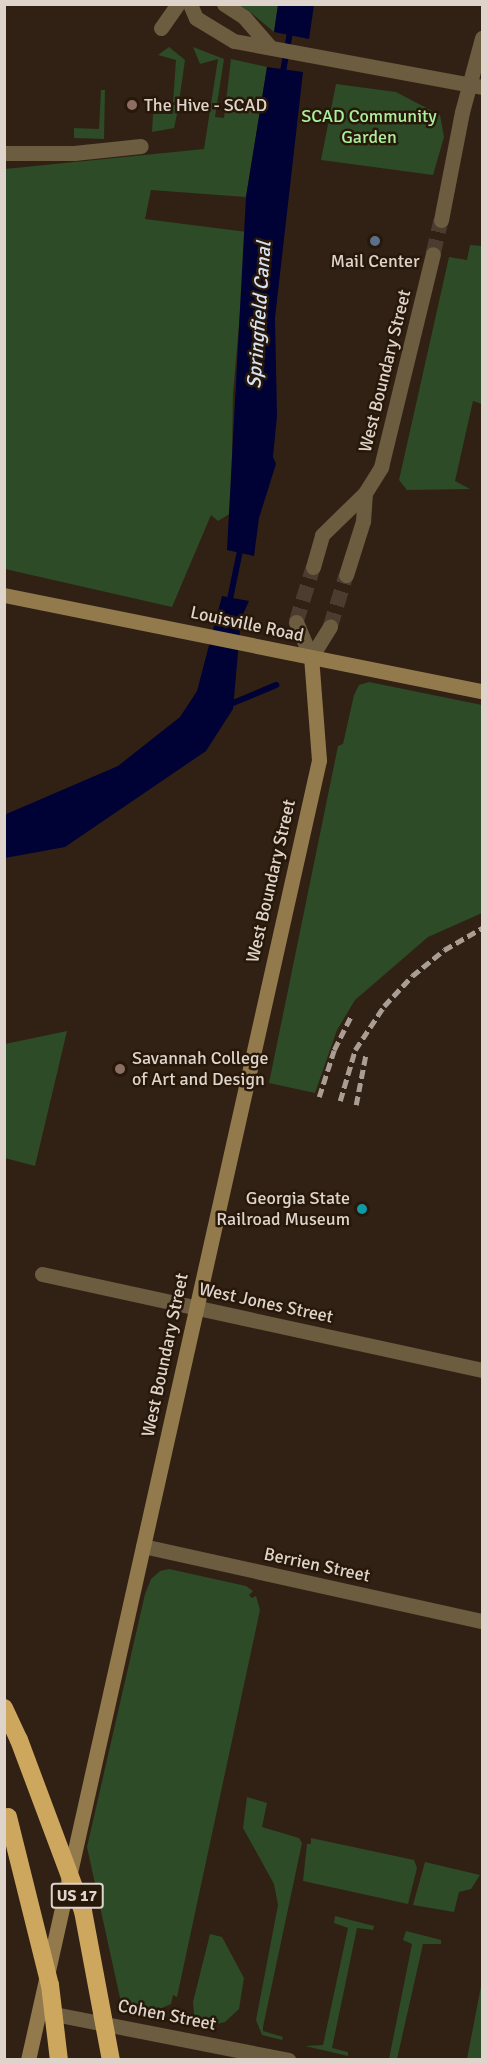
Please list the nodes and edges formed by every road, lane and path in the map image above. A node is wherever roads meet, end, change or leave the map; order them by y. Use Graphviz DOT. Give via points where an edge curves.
graph roads {
  1 [pos="178,4"];
  2 [pos="190,4"];
  3 [pos="224,4"];
  4 [pos="161,28"];
  5 [pos="483,38"];
  6 [pos="270,47"];
  7 [pos="476,86"];
  8 [pos="141,146"];
  9 [pos="4,153"];
  10 [pos="441,220"];
  11 [pos="433,255"];
  12 [pos="365,493"];
  13 [pos="313,567"];
  14 [pos="346,575"];
  15 [pos="4,595"];
  16 [pos="296,622"];
  17 [pos="330,627"];
  18 [pos="311,657"];
  19 [pos="483,691"];
  20 [pos="42,1274"];
  21 [pos="195,1308"];
  22 [pos="483,1370"];
  23 [pos="143,1546"];
  24 [pos="483,1621"];
  25 [pos="4,1708"];
  26 [pos="6,1812"];
  27 [pos="39,2011"];
  28 [pos="28,2060"];
  29 [pos="59,2060"];
  30 [pos="111,2060"];
  31 [pos="288,2060"];
  1 -- 4 [label="street"];
  2 -- 6 [label="street" via="196,18 234,41"];
  3 -- 6 [label="street" via="244,17"];
  5 -- 7 [label="street"];
  6 -- 7 [label="street"];
  7 -- 10 [label="street"];
  8 -- 9 [label="street" via="74,153"];
  11 -- 12 [label="street, West Boundary Street" via="391,436 381,467"];
  12 -- 13 [label="street, West Boundary Street" via="322,535"];
  12 -- 14 [label="street, West Boundary Street" via="363,521"];
  15 -- 18 [label="main road, Louisville Road"];
  16 -- 18 [label="street, West Boundary Street"];
  17 -- 18 [label="street"];
  18 -- 19 [label="main road, Louisville Road"];
  18 -- 21 [label="main road, West Boundary Street" via="319,760"];
  20 -- 21 [label="street, West Jones Street"];
  21 -- 22 [label="street, West Jones Street"];
  21 -- 23 [label="main road, West Boundary Street"];
  23 -- 24 [label="street, Berrien Street"];
  23 -- 27 [label="main road, West Boundary Street"];
  25 -- 30 [label="highway, US 17, bridge" via="83,1911"];
  26 -- 29 [label="highway, US 17, bridge" via="50,1986"];
  27 -- 28 [label="main road, West Boundary Street"];
  27 -- 31 [label="street, Cohen Street"];
}
